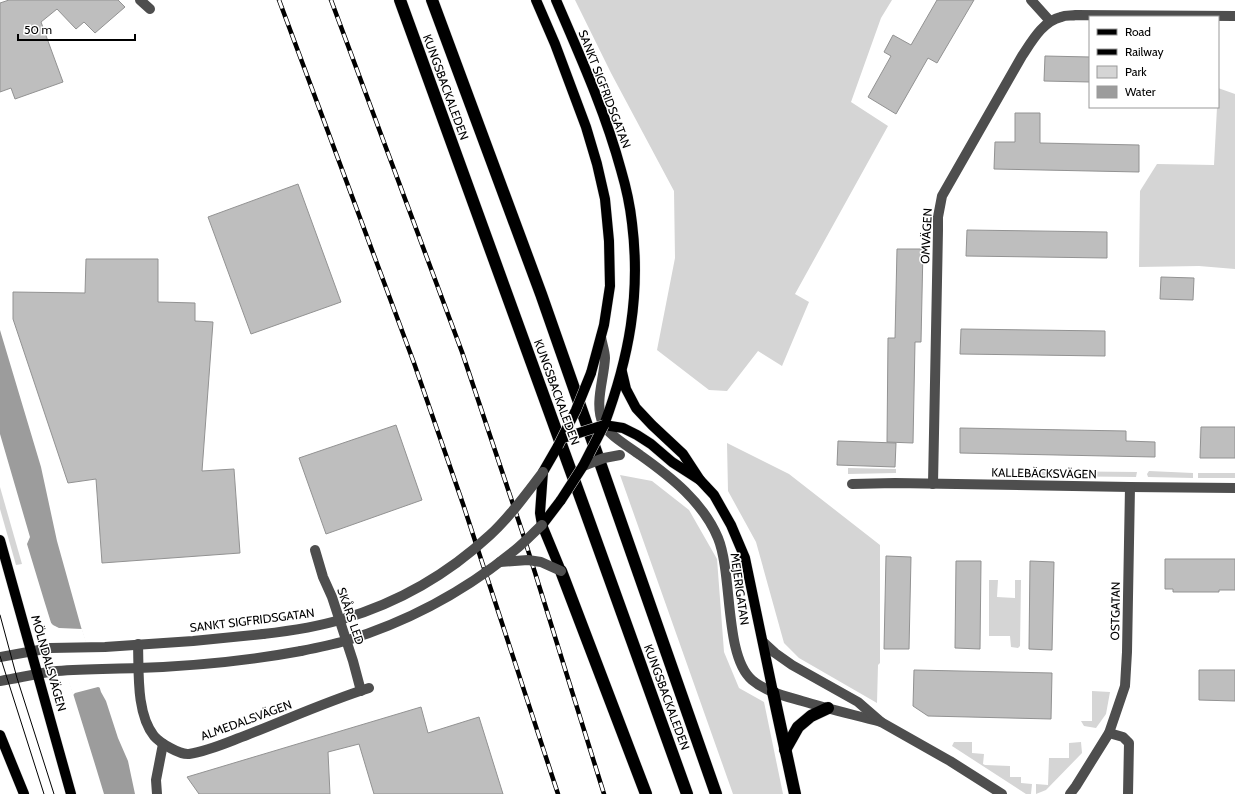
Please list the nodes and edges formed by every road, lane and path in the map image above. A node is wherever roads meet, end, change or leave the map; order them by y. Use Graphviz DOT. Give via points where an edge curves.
graph roads {
  1 [pos="140,0"];
  2 [pos="400,0"];
  3 [pos="432,0"];
  4 [pos="536,0"];
  5 [pos="556,0"];
  6 [pos="1031,0"];
  7 [pos="150,9"];
  8 [pos="1235,16"];
  9 [pos="1050,21"];
  10 [pos="601,337"];
  11 [pos="622,372"];
  12 [pos="608,426"];
  13 [pos="563,438"];
  14 [pos="642,456"];
  15 [pos="583,466"];
  16 [pos="543,472"];
  17 [pos="700,480"];
  18 [pos="852,484"];
  19 [pos="933,484"];
  20 [pos="1130,487"];
  21 [pos="1235,488"];
  22 [pos="542,525"];
  23 [pos="0,540"];
  24 [pos="315,550"];
  25 [pos="500,562"];
  26 [pos="561,571"];
  27 [pos="763,642"];
  28 [pos="138,644"];
  29 [pos="32,650"];
  30 [pos="0,657"];
  31 [pos="138,668"];
  32 [pos="38,673"];
  33 [pos="0,681"];
  34 [pos="365,690"];
  35 [pos="773,692"];
  36 [pos="828,708"];
  37 [pos="881,722"];
  38 [pos="1109,733"];
  39 [pos="0,734"];
  40 [pos="163,744"];
  41 [pos="785,750"];
  42 [pos="24,794"];
  43 [pos="71,794"];
  44 [pos="157,794"];
  45 [pos="646,794"];
  46 [pos="687,794"];
  47 [pos="716,794"];
  48 [pos="795,794"];
  49 [pos="1002,794"];
  50 [pos="1070,794"];
  51 [pos="1128,794"];
  1 -- 7 [label="street"];
  2 -- 46 [label="highway, KUNGSBACKALEDEN"];
  3 -- 47 [label="highway, KUNGSBACKALEDEN" via="541,294"];
  4 -- 10 [label="main road, SANKT SIGFRIDSGATAN" via="586,127 605,199 610,286"];
  5 -- 11 [label="main road, SANKT SIGFRIDSGATAN" via="606,121 627,194 632,223 635,278 633,316"];
  6 -- 9 [label="street"];
  8 -- 9 [label="street" via="1076,15"];
  9 -- 19 [label="street, OMVÄGEN" via="1035,36 1022,56 942,196 938,217"];
  10 -- 12 [label="street" via="605,357 600,411"];
  10 -- 13 [label="main road, SANKT SIGFRIDSGATAN, bridge" via="591,373"];
  11 -- 12 [label="main road, SANKT SIGFRIDSGATAN"];
  11 -- 17 [label="main road, MEJERIGATAN" via="626,389 636,408 683,454"];
  12 -- 13 [label="main road, bridge"];
  12 -- 14 [label="street, MEJERIGATAN"];
  12 -- 15 [label="main road, SANKT SIGFRIDSGATAN, bridge"];
  12 -- 17 [label="main road, MEJERIGATAN" via="623,428 637,435"];
  13 -- 16 [label="main road, SANKT SIGFRIDSGATAN, bridge"];
  14 -- 15 [label="street, bridge" via="620,455"];
  14 -- 35 [label="street, MEJERIGATAN" via="691,496 706,516 718,538 725,562 740,665 751,680"];
  15 -- 22 [label="main road, SANKT SIGFRIDSGATAN, bridge"];
  16 -- 22 [label="main road, SANKT SIGFRIDSGATAN" via="540,513"];
  16 -- 28 [label="street, SANKT SIGFRIDSGATAN, bridge" via="490,535 417,589 386,604 343,619 299,629"];
  17 -- 27 [label="main road, MEJERIGATAN" via="714,495 731,525 744,558"];
  18 -- 19 [label="street, KALLEBÄCKSVÄGEN"];
  19 -- 20 [label="street, KALLEBÄCKSVÄGEN"];
  20 -- 21 [label="street, KALLEBÄCKSVÄGEN"];
  20 -- 38 [label="street, OSTGATAN" via="1125,686"];
  22 -- 25 [label="street, SANKT SIGFRIDSGATAN, bridge"];
  22 -- 26 [label="main road, SANKT SIGFRIDSGATAN"];
  23 -- 29 [label="main road, MÖLNDALSVÄGEN"];
  24 -- 34 [label="street, SKÅRS LED"];
  25 -- 26 [label="street, SANKT SIGFRIDSGATAN, bridge" via="528,560 541,562"];
  25 -- 31 [label="street, SANKT SIGFRIDSGATAN, bridge" via="428,608 394,624 345,641 265,658"];
  26 -- 45 [label="highway"];
  27 -- 35 [label="main road, MEJERIGATAN"];
  27 -- 37 [label="street, MEJERIGATAN" via="792,665 858,702"];
  28 -- 29 [label="street, SANKT SIGFRIDSGATAN"];
  28 -- 31 [label="street, ALMEDALSVÄGEN"];
  29 -- 30 [label="street, SANKT SIGFRIDSGATAN"];
  29 -- 32 [label="main road, MÖLNDALSVÄGEN"];
  31 -- 32 [label="street, SANKT SIGFRIDSGATAN" via="95,668"];
  31 -- 40 [label="street, ALMEDALSVÄGEN" via="139,692 146,721 154,736"];
  32 -- 33 [label="street, SANKT SIGFRIDSGATAN"];
  32 -- 43 [label="main road, MÖLNDALSVÄGEN"];
  34 -- 40 [label="street, ALMEDALSVÄGEN" via="212,748 187,754"];
  35 -- 36 [label="street, MEJERIGATAN"];
  35 -- 41 [label="highway"];
  36 -- 37 [label="street, MEJERIGATAN"];
  36 -- 41 [label="highway" via="811,716 798,728"];
  37 -- 49 [label="street, MEJERIGATAN"];
  38 -- 50 [label="street, OSTGATAN"];
  38 -- 51 [label="street" via="1123,737 1129,743"];
  39 -- 42 [label="main road"];
  40 -- 44 [label="street" via="156,780"];
  41 -- 48 [label="highway"];
}
